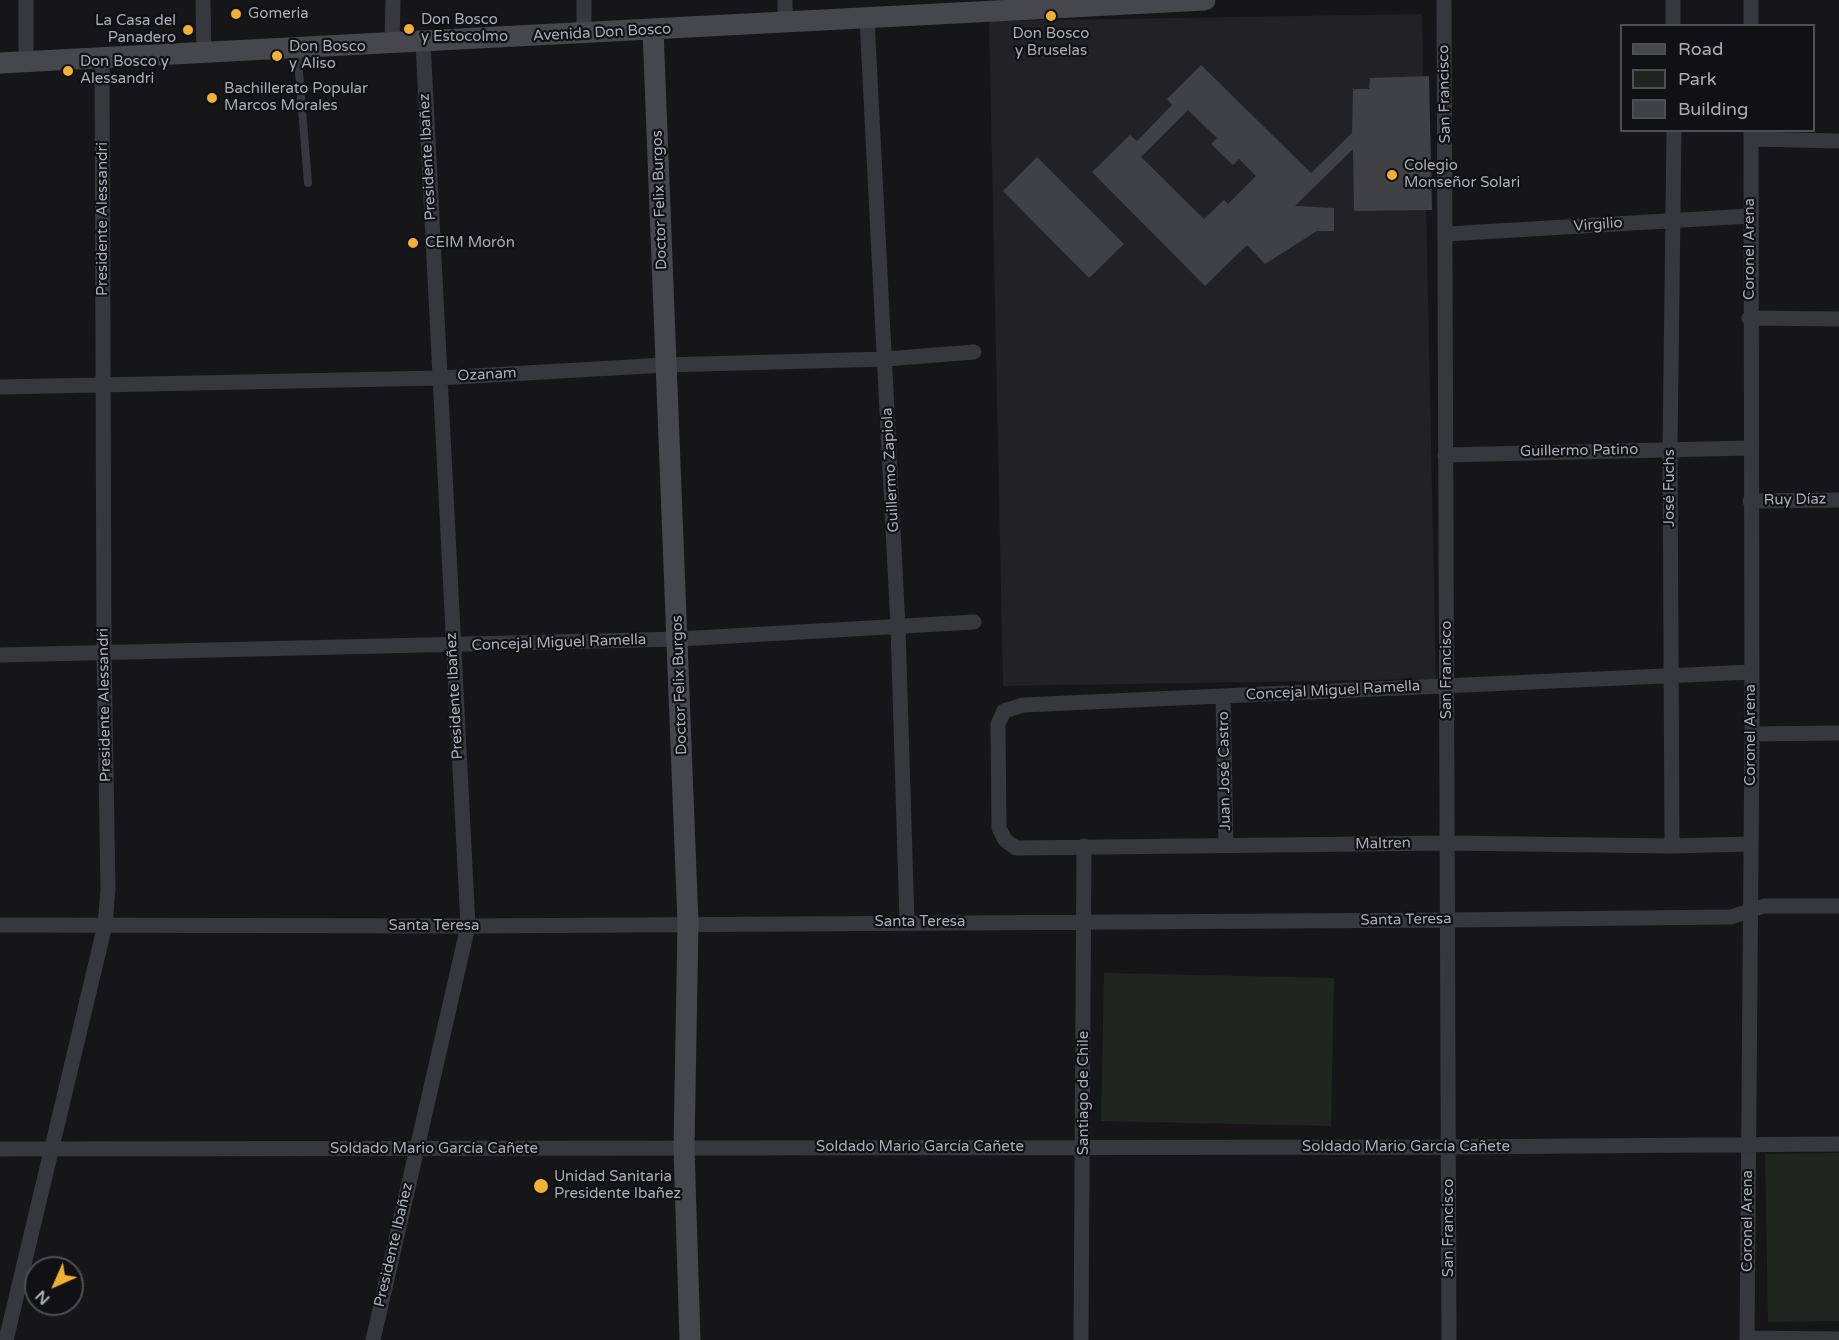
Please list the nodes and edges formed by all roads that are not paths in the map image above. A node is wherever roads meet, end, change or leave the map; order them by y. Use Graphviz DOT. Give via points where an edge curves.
graph roads {
  1 [pos="26,0"];
  2 [pos="204,0"];
  3 [pos="393,0"];
  4 [pos="584,0"];
  5 [pos="785,0"];
  6 [pos="1205,0"];
  7 [pos="1444,0"];
  8 [pos="1673,0"];
  9 [pos="1751,0"];
  10 [pos="1006,5"];
  11 [pos="867,19"];
  12 [pos="784,22"];
  13 [pos="1673,24"];
  14 [pos="1751,24"];
  15 [pos="653,30"];
  16 [pos="584,33"];
  17 [pos="423,42"];
  18 [pos="392,43"];
  19 [pos="297,46"];
  20 [pos="204,53"];
  21 [pos="102,58"];
  22 [pos="26,61"];
  23 [pos="0,63"];
  24 [pos="1674,132"];
  25 [pos="1751,135"];
  26 [pos="1839,141"];
  27 [pos="308,183"];
  28 [pos="1750,216"];
  29 [pos="1675,220"];
  30 [pos="1447,234"];
  31 [pos="1749,318"];
  32 [pos="1839,319"];
  33 [pos="974,352"];
  34 [pos="886,359"];
  35 [pos="665,365"];
  36 [pos="439,378"];
  37 [pos="104,386"];
  38 [pos="0,387"];
  39 [pos="1749,448"];
  40 [pos="1670,449"];
  41 [pos="1445,455"];
  42 [pos="1839,500"];
  43 [pos="1750,501"];
  44 [pos="974,622"];
  45 [pos="898,627"];
  46 [pos="679,639"];
  47 [pos="453,646"];
  48 [pos="104,654"];
  49 [pos="0,655"];
  50 [pos="1752,672"];
  51 [pos="1671,677"];
  52 [pos="1447,686"];
  53 [pos="1223,696"];
  54 [pos="1839,733"];
  55 [pos="1752,734"];
  56 [pos="1448,843"];
  57 [pos="1750,844"];
  58 [pos="1084,846"];
  59 [pos="1226,846"];
  60 [pos="1672,846"];
  61 [pos="1016,848"];
  62 [pos="1839,906"];
  63 [pos="1750,909"];
  64 [pos="1447,920"];
  65 [pos="907,922"];
  66 [pos="688,923"];
  67 [pos="1086,923"];
  68 [pos="0,925"];
  69 [pos="105,925"];
  70 [pos="468,926"];
  71 [pos="1749,1144"];
  72 [pos="1839,1144"];
  73 [pos="1084,1147"];
  74 [pos="1450,1147"];
  75 [pos="684,1148"];
  76 [pos="0,1149"];
  77 [pos="53,1149"];
  78 [pos="416,1149"];
  79 [pos="1747,1339"];
  80 [pos="1839,1339"];
  81 [pos="6,1340"];
  82 [pos="373,1340"];
  83 [pos="690,1340"];
  84 [pos="1081,1340"];
  85 [pos="1449,1340"];
  1 -- 22 [label="street"];
  2 -- 20 [label="street"];
  3 -- 18 [label="street"];
  4 -- 16 [label="street"];
  5 -- 12 [label="street"];
  6 -- 10 [label="street, Avenida Don Bosco"];
  7 -- 30 [label="street, San Francisco"];
  8 -- 13 [label="street"];
  9 -- 14 [label="street"];
  10 -- 11 [label="street, Avenida Don Bosco"];
  11 -- 12 [label="street, Avenida Don Bosco"];
  11 -- 34 [label="street, Guillermo Zapiola"];
  12 -- 15 [label="street, Avenida Don Bosco"];
  15 -- 16 [label="street, Avenida Don Bosco"];
  15 -- 35 [label="street, Doctor Felix Burgos"];
  16 -- 17 [label="street, Avenida Don Bosco"];
  17 -- 18 [label="street, Avenida Don Bosco"];
  17 -- 36 [label="street, Presidente Ibañez"];
  18 -- 19 [label="street, Avenida Don Bosco"];
  19 -- 20 [label="street, Avenida Don Bosco"];
  19 -- 27 [label="lane"];
  20 -- 21 [label="street, Avenida Don Bosco"];
  21 -- 22 [label="street, Avenida Don Bosco"];
  21 -- 37 [label="street, Presidente Alessandri"];
  22 -- 23 [label="street, Avenida Don Bosco"];
  24 -- 29 [label="street, José Fuchs"];
  25 -- 26 [label="street"];
  25 -- 28 [label="street, Coronel Arena"];
  28 -- 29 [label="street, Virgilio"];
  28 -- 31 [label="street, Coronel Arena"];
  29 -- 30 [label="street, Virgilio"];
  29 -- 40 [label="street, José Fuchs"];
  30 -- 41 [label="street, San Francisco"];
  31 -- 32 [label="street"];
  31 -- 39 [label="street, Coronel Arena"];
  33 -- 34 [label="street, Ozanam"];
  34 -- 35 [label="street, Ozanam"];
  34 -- 45 [label="street, Guillermo Zapiola"];
  35 -- 36 [label="street, Ozanam"];
  35 -- 46 [label="street, Doctor Felix Burgos"];
  36 -- 37 [label="street, Ozanam"];
  36 -- 47 [label="street, Presidente Ibañez"];
  37 -- 38 [label="street, Ozanam"];
  37 -- 48 [label="street, Presidente Alessandri"];
  39 -- 40 [label="street, Guillermo Patino"];
  39 -- 43 [label="street, Coronel Arena"];
  40 -- 41 [label="street, Guillermo Patino"];
  40 -- 51 [label="street, José Fuchs"];
  41 -- 52 [label="street, San Francisco"];
  42 -- 43 [label="street, Ruy Díaz"];
  43 -- 50 [label="street, Coronel Arena"];
  44 -- 45 [label="street, Concejal Miguel Ramella"];
  45 -- 46 [label="street, Concejal Miguel Ramella"];
  45 -- 65 [label="street, Guillermo Zapiola"];
  46 -- 47 [label="street, Concejal Miguel Ramella"];
  46 -- 66 [label="street, Doctor Felix Burgos"];
  47 -- 48 [label="street, Concejal Miguel Ramella"];
  47 -- 70 [label="street, Presidente Ibañez"];
  48 -- 49 [label="street, Concejal Miguel Ramella"];
  48 -- 69 [label="street, Presidente Alessandri" via="108,889"];
  50 -- 51 [label="street, Concejal Miguel Ramella"];
  50 -- 55 [label="street, Coronel Arena"];
  51 -- 52 [label="street, Concejal Miguel Ramella"];
  51 -- 60 [label="street, José Fuchs"];
  52 -- 53 [label="street, Concejal Miguel Ramella"];
  52 -- 56 [label="street, San Francisco"];
  53 -- 59 [label="street, Juan José Castro"];
  53 -- 61 [label="street, Concejal Miguel Ramella" via="1023,705 1004,711 998,724 999,828 1005,840"];
  54 -- 55 [label="street"];
  55 -- 57 [label="street, Coronel Arena"];
  56 -- 59 [label="street, Maltren"];
  56 -- 60 [label="street, Maltren"];
  56 -- 64 [label="street, San Francisco"];
  57 -- 60 [label="street, Maltren"];
  57 -- 63 [label="street, Coronel Arena"];
  58 -- 59 [label="street, Maltren"];
  58 -- 61 [label="street, Maltren"];
  58 -- 67 [label="street, Santiago de Chile"];
  62 -- 63 [label="street, Santa Teresa"];
  63 -- 64 [label="street, Santa Teresa" via="1731,916"];
  63 -- 71 [label="street, Coronel Arena"];
  64 -- 67 [label="street, Santa Teresa"];
  64 -- 74 [label="street, San Francisco"];
  65 -- 66 [label="street, Santa Teresa"];
  65 -- 67 [label="street, Santa Teresa"];
  66 -- 70 [label="street, Santa Teresa"];
  66 -- 75 [label="street, Doctor Felix Burgos"];
  67 -- 73 [label="street, Santiago de Chile"];
  68 -- 69 [label="street, Santa Teresa"];
  69 -- 70 [label="street, Santa Teresa"];
  69 -- 77 [label="street, Presidente Alessandri"];
  70 -- 78 [label="street, Presidente Ibañez"];
  71 -- 72 [label="street, Soldado Mario García Cañete"];
  71 -- 74 [label="street, Soldado Mario García Cañete"];
  71 -- 79 [label="street, Coronel Arena"];
  73 -- 74 [label="street, Soldado Mario García Cañete"];
  73 -- 75 [label="street, Soldado Mario García Cañete"];
  73 -- 84 [label="street, Santiago de Chile"];
  74 -- 85 [label="street, San Francisco"];
  75 -- 78 [label="street, Soldado Mario García Cañete"];
  75 -- 83 [label="street, Doctor Felix Burgos"];
  76 -- 77 [label="street, Soldado Mario García Cañete"];
  77 -- 78 [label="street, Soldado Mario García Cañete"];
  77 -- 81 [label="street, Presidente Alessandri"];
  78 -- 82 [label="street, Presidente Ibañez"];
  79 -- 80 [label="street"];
}
